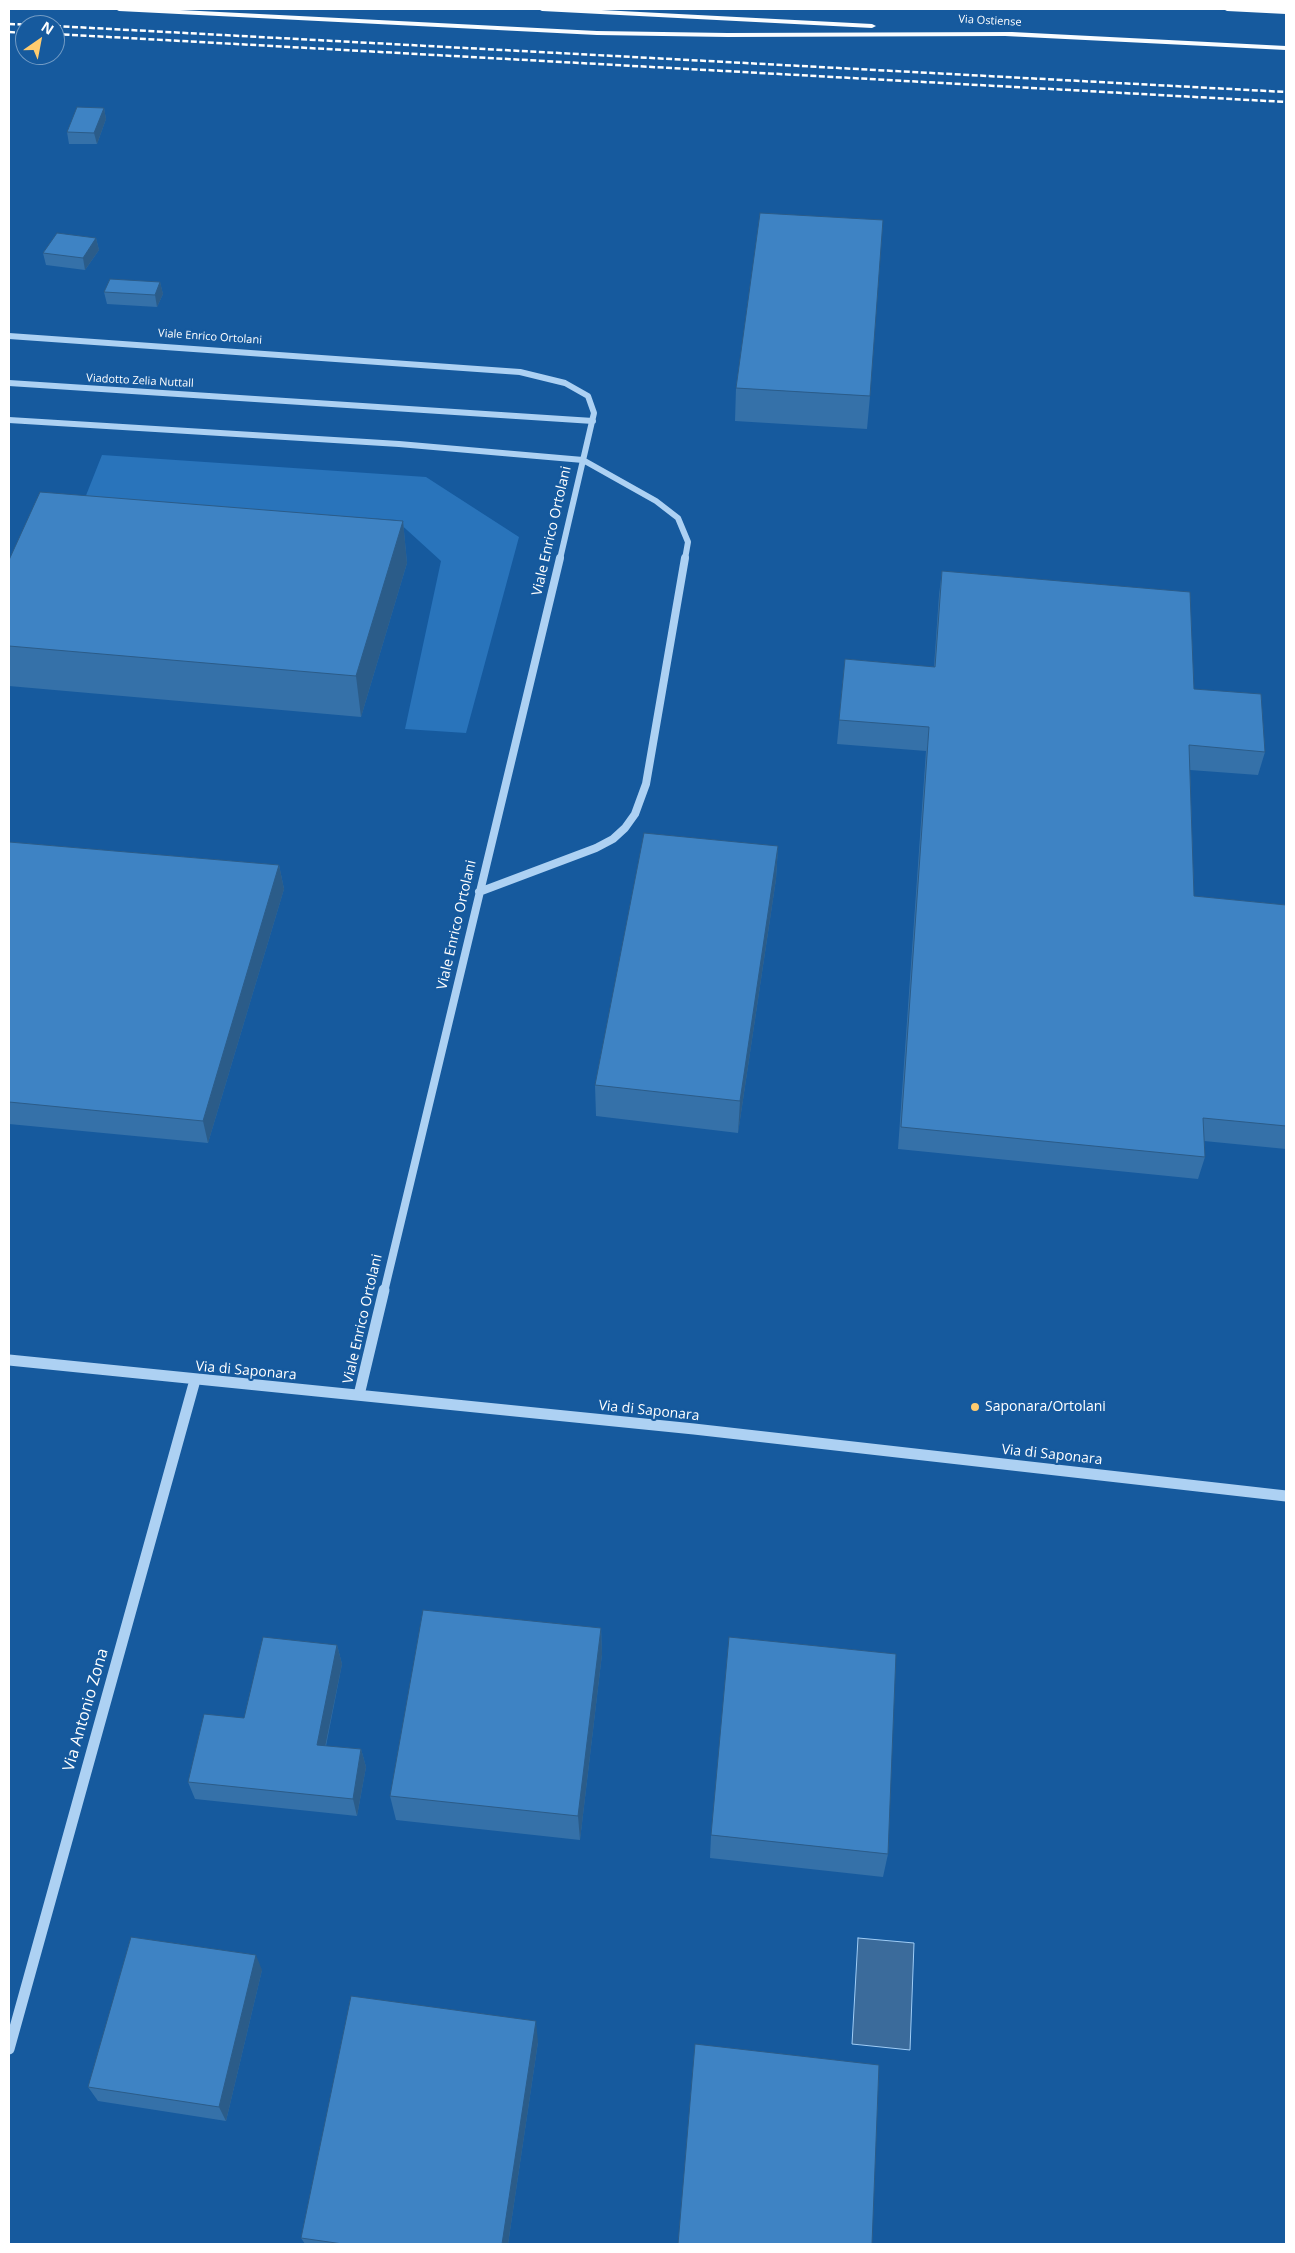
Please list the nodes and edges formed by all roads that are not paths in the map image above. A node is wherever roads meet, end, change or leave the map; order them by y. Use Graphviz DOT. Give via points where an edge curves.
graph roads {
  1 [pos="119,9"];
  2 [pos="542,9"];
  3 [pos="1227,9"];
  4 [pos="1286,12"];
  5 [pos="1012,34"];
  6 [pos="1286,48"];
  7 [pos="9,336"];
  8 [pos="9,383"];
  9 [pos="9,420"];
  10 [pos="593,420"];
  11 [pos="582,460"];
  12 [pos="479,892"];
  13 [pos="9,1360"];
  14 [pos="195,1380"];
  15 [pos="359,1395"];
  16 [pos="1286,1496"];
  17 [pos="9,2049"];
  1 -- 5 [label="main road" via="504,29 695,34"];
  2 -- 5 [label="main road, Via Ostiense"];
  3 -- 4 [label="main road"];
  5 -- 6 [label="main road, Via Ostiense"];
  7 -- 10 [label="street, Viale Enrico Ortolani" via="520,372 550,378 579,390 588,396"];
  8 -- 10 [label="street, Viadotto Zelia Nuttall"];
  9 -- 11 [label="street, Viale Enrico Ortolani" via="399,444"];
  10 -- 11 [label="street, Viale Enrico Ortolani"];
  11 -- 12 [label="street, Viale Enrico Ortolani"];
  11 -- 12 [label="street" via="656,500 678,518 686,531 688,542 646,784 635,814 613,838 581,855"];
  12 -- 15 [label="street, Viale Enrico Ortolani"];
  13 -- 14 [label="street, Via di Saponara"];
  14 -- 15 [label="street, Via di Saponara"];
  14 -- 17 [label="street, Via Antonio Zona"];
  15 -- 16 [label="street, Via di Saponara"];
}
